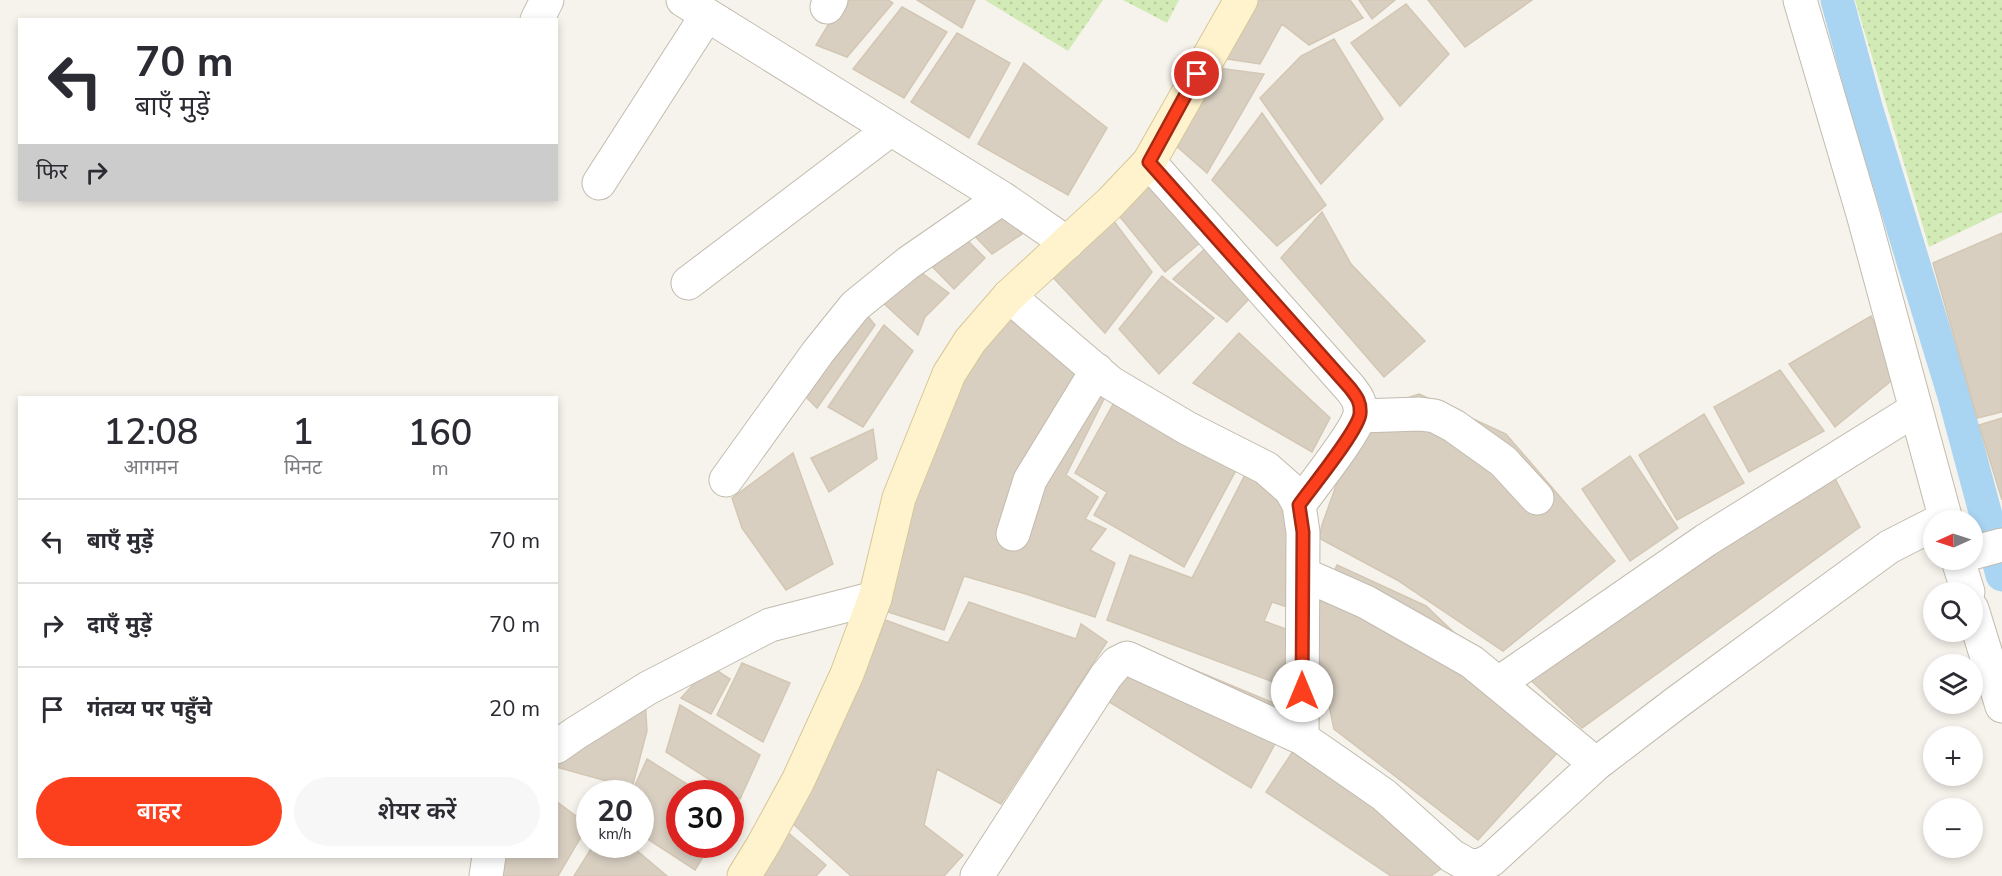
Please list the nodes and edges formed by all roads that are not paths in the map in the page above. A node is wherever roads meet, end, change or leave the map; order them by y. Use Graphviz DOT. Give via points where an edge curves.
graph roads {
  1 [pos="547,0"];
  2 [pos="1241,0"];
  3 [pos="1800,0"];
  4 [pos="695,8"];
  5 [pos="538,18"];
  6 [pos="891,129"];
  7 [pos="1149,162"];
  8 [pos="599,183"];
  9 [pos="1002,198"];
  10 [pos="1066,243"];
  11 [pos="688,283"];
  12 [pos="1010,296"];
  13 [pos="1097,370"];
  14 [pos="1916,409"];
  15 [pos="1360,416"];
  16 [pos="726,480"];
  17 [pos="1537,498"];
  18 [pos="1299,505"];
  19 [pos="1939,510"];
  20 [pos="1923,530"];
  21 [pos="1013,534"];
  22 [pos="2002,545"];
  23 [pos="1983,550"];
  24 [pos="1303,574"];
  25 [pos="875,598"];
  26 [pos="1983,630"];
  27 [pos="1994,652"];
  28 [pos="1500,683"];
  29 [pos="2002,705"];
  30 [pos="1302,738"];
  31 [pos="558,746"];
  32 [pos="1596,764"];
  33 [pos="489,858"];
  34 [pos="486,876"];
  35 [pos="744,876"];
  36 [pos="977,876"];
  1 -- 5 [label="street"];
  2 -- 7 [label="street"];
  3 -- 14 [label="street"];
  4 -- 6 [label="street"];
  4 -- 8 [label="street"];
  6 -- 9 [label="street"];
  6 -- 11 [label="street"];
  7 -- 10 [label="street"];
  7 -- 15 [label="street" via="1350,388 1360,401"];
  9 -- 10 [label="street"];
  9 -- 16 [label="street" via="908,263 855,306"];
  10 -- 12 [label="street"];
  12 -- 13 [label="street"];
  12 -- 25 [label="street" via="970,341 949,374 899,498"];
  13 -- 18 [label="street" via="1111,383 1187,428 1266,468 1291,490"];
  13 -- 21 [label="street" via="1030,480"];
  14 -- 19 [label="street"];
  14 -- 28 [label="street" via="1706,540"];
  15 -- 17 [label="street" via="1435,416 1503,461"];
  15 -- 18 [label="street"];
  18 -- 24 [label="street"];
  20 -- 32 [label="street" via="1889,547"];
  22 -- 23 [label="street"];
  24 -- 28 [label="street" via="1409,625"];
  24 -- 30 [label="street"];
  25 -- 31 [label="street" via="770,625 648,688"];
  25 -- 35 [label="street" via="847,674 798,781"];
  26 -- 27 [label="street"];
  27 -- 29 [label="street"];
  28 -- 32 [label="street"];
  30 -- 32 [label="street" via="1384,795 1452,856 1479,866 1491,860"];
  30 -- 36 [label="street" via="1127,658 1106,676"];
  33 -- 34 [label="street"];
}
